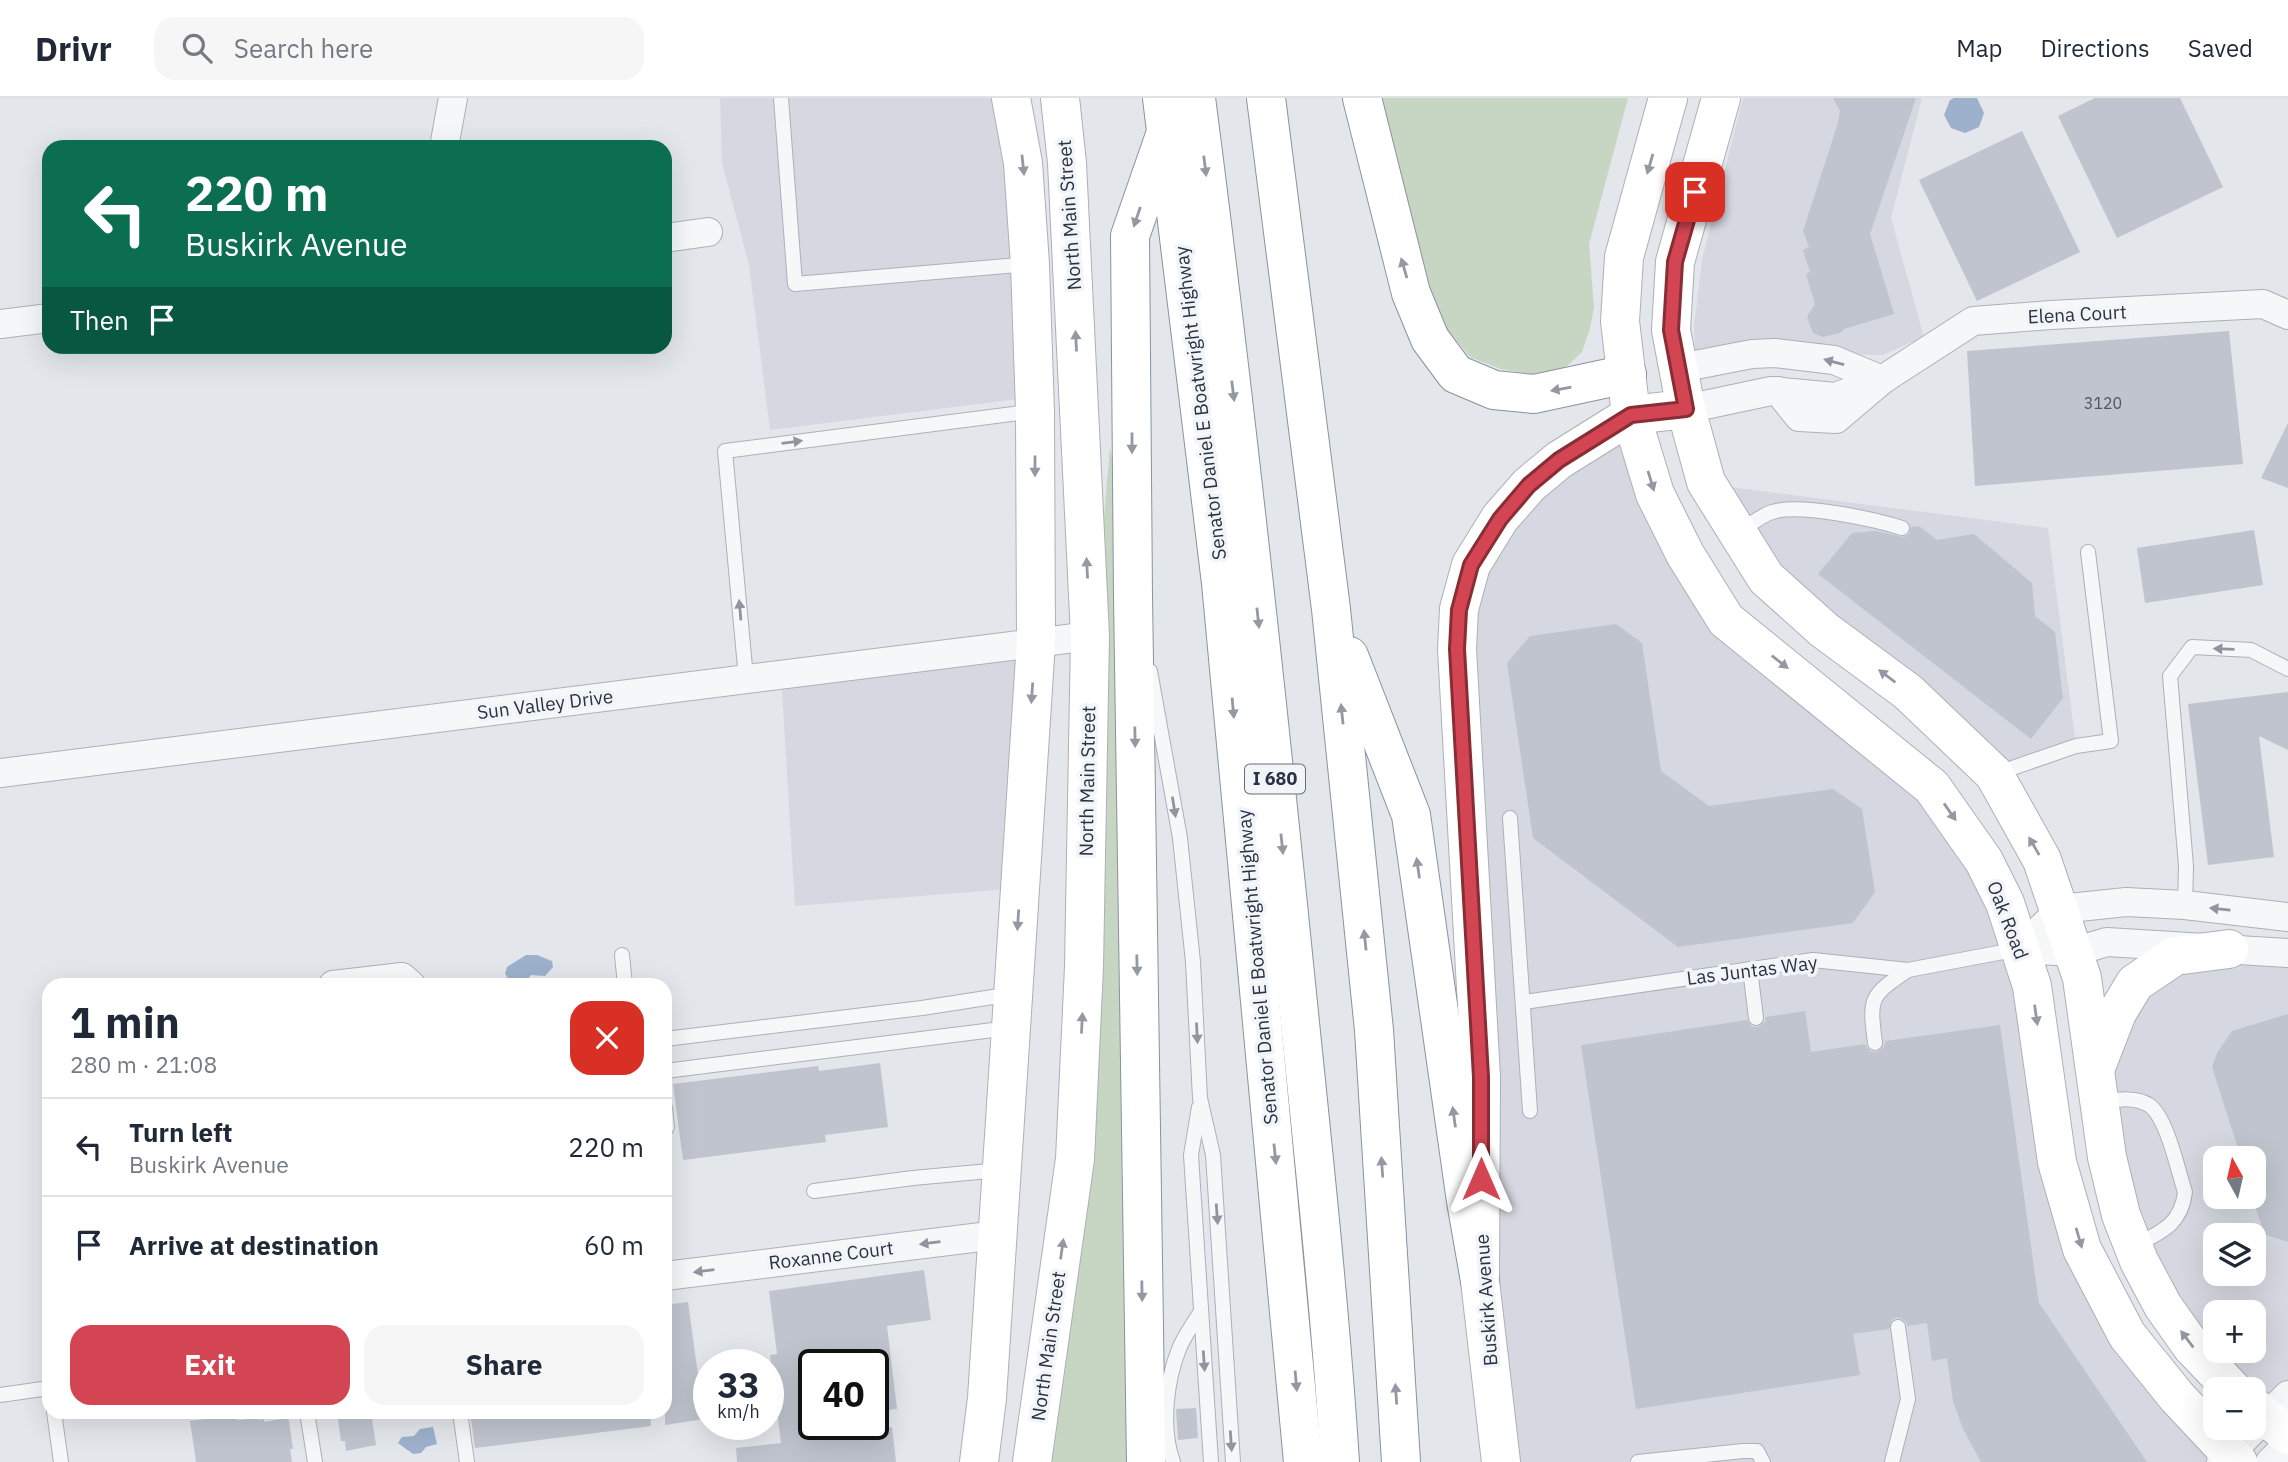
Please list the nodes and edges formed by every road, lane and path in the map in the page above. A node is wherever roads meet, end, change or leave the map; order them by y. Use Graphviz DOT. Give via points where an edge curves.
graph roads {
  1 [pos="453,98"];
  2 [pos="781,98"];
  3 [pos="1012,98"];
  4 [pos="1060,98"];
  5 [pos="1196,98"];
  6 [pos="1266,98"];
  7 [pos="1362,98"];
  8 [pos="1668,98"];
  9 [pos="1721,98"];
  10 [pos="1164,114"];
  11 [pos="445,140"];
  12 [pos="708,232"];
  13 [pos="672,237"];
  14 [pos="1030,264"];
  15 [pos="2288,315"];
  16 [pos="42,319"];
  17 [pos="0,324"];
  18 [pos="1679,368"];
  19 [pos="1627,374"];
  20 [pos="1882,380"];
  21 [pos="1686,409"];
  22 [pos="1035,411"];
  23 [pos="1631,415"];
  24 [pos="1902,528"];
  25 [pos="1737,533"];
  26 [pos="2088,552"];
  27 [pos="1133,596"];
  28 [pos="1331,609"];
  29 [pos="1090,636"];
  30 [pos="1036,642"];
  31 [pos="2288,669"];
  32 [pos="746,678"];
  33 [pos="0,773"];
  34 [pos="1994,774"];
  35 [pos="1510,818"];
  36 [pos="2185,905"];
  37 [pos="2060,909"];
  38 [pos="2288,917"];
  39 [pos="2021,949"];
  40 [pos="2229,949"];
  41 [pos="2073,952"];
  42 [pos="2288,953"];
  43 [pos="622,955"];
  44 [pos="1751,969"];
  45 [pos="1908,970"];
  46 [pos="624,978"];
  47 [pos="1524,1002"];
  48 [pos="1012,1011"];
  49 [pos="1756,1018"];
  50 [pos="672,1038"];
  51 [pos="1875,1043"];
  52 [pos="672,1070"];
  53 [pos="2098,1085"];
  54 [pos="1200,1098"];
  55 [pos="1531,1111"];
  56 [pos="1002,1170"];
  57 [pos="814,1191"];
  58 [pos="998,1235"];
  59 [pos="2133,1247"];
  60 [pos="672,1275"];
  61 [pos="1480,1281"];
  62 [pos="1201,1311"];
  63 [pos="1898,1328"];
  64 [pos="2221,1377"];
  65 [pos="42,1389"];
  66 [pos="0,1395"];
  67 [pos="55,1419"];
  68 [pos="308,1419"];
  69 [pos="461,1419"];
  70 [pos="2277,1420"];
  71 [pos="2230,1459"];
  72 [pos="61,1462"];
  73 [pos="315,1462"];
  74 [pos="467,1462"];
  75 [pos="979,1462"];
  76 [pos="1031,1462"];
  77 [pos="1146,1462"];
  78 [pos="1173,1462"];
  79 [pos="1211,1462"];
  80 [pos="1233,1462"];
  81 [pos="1303,1462"];
  82 [pos="1340,1462"];
  83 [pos="1401,1462"];
  84 [pos="1501,1462"];
  85 [pos="1638,1462"];
  86 [pos="1763,1462"];
  87 [pos="1892,1462"];
  88 [pos="2270,1462"];
  1 -- 11 [label="street"];
  2 -- 14 [label="lane" via="795,284"];
  3 -- 14 [label="main road, one-way" via="1023,163"];
  29 -- 4 [label="main road, North Main Street, one-way" via="1068,177"];
  5 -- 82 [label="main road, I 680, one-way" via="1247,510 1322,1241"];
  6 -- 28 [label="main road"];
  19 -- 7 [label="main road, one-way" via="1534,394 1494,390 1456,374 1430,339 1411,293"];
  8 -- 19 [label="main road, one-way" via="1623,257 1620,321"];
  9 -- 18 [label="main road" via="1675,262 1671,330"];
  10 -- 27 [label="main road, one-way" via="1130,236"];
  10 -- 81 [label="main road, Senator Daniel E Boatwright Highway / I 680, one-way" via="1222,583"];
  12 -- 13 [label="street"];
  14 -- 22 [label="main road"];
  15 -- 20 [label="street, Elena Court" via="2263,304 1973,321"];
  16 -- 17 [label="street"];
  18 -- 19 [label="main road"];
  20 -- 18 [label="street, one-way" via="1834,360 1775,353"];
  18 -- 21 [label="main road"];
  19 -- 23 [label="main road"];
  20 -- 21 [label="street, Elena Court" via="1835,397 1778,391"];
  21 -- 23 [label="main road, Buskirk Avenue"];
  21 -- 25 [label="main road" via="1706,482"];
  22 -- 30 [label="main road, one-way"];
  32 -- 22 [label="lane, one-way" via="725,451"];
  23 -- 39 [label="main road, Oak Road, one-way" via="1655,494 1726,620 1932,787 1984,862"];
  23 -- 61 [label="main road, Buskirk Avenue" via="1559,460 1529,485 1500,519 1471,565 1459,610 1457,649 1481,1077"];
  24 -- 25 [label="lane" via="1844,514 1792,510 1772,512"];
  34 -- 25 [label="main road, one-way" via="1908,692 1766,578"];
  26 -- 34 [label="lane" via="2110,741 2076,746"];
  27 -- 54 [label="lane, one-way" via="1180,838"];
  27 -- 77 [label="main road, one-way"];
  61 -- 28 [label="main road, one-way" via="1411,815"];
  83 -- 28 [label="main road, one-way" via="1374,1030"];
  29 -- 30 [label="street, Sun Valley Drive"];
  76 -- 29 [label="main road, North Main Street, one-way" via="1075,1159"];
  30 -- 32 [label="street, Sun Valley Drive"];
  30 -- 48 [label="main road, one-way"];
  31 -- 36 [label="lane, one-way" via="2251,650 2192,647 2170,676 2186,866"];
  32 -- 33 [label="street, Sun Valley Drive"];
  37 -- 34 [label="main road, one-way" via="2042,860"];
  35 -- 47 [label="lane"];
  36 -- 37 [label="street" via="2126,902"];
  38 -- 36 [label="street, one-way"];
  37 -- 39 [label="street"];
  37 -- 41 [label="main road"];
  39 -- 41 [label="street, Las Juntas Way"];
  39 -- 45 [label="lane, Las Juntas Way"];
  39 -- 71 [label="main road, Oak Road, one-way" via="2032,986 2057,1162 2082,1249 2127,1335"];
  40 -- 41 [label="street, Las Juntas Way" via="2107,942"];
  40 -- 42 [label="street, Las Juntas Way"];
  40 -- 53 [label="main road" via="2175,956 2135,983 2117,1013"];
  41 -- 53 [label="main road" via="2082,978"];
  43 -- 46 [label="lane"];
  44 -- 45 [label="lane, Las Juntas Way" via="1813,960"];
  44 -- 47 [label="lane, Las Juntas Way"];
  44 -- 49 [label="lane"];
  45 -- 51 [label="lane" via="1878,991 1871,1013"];
  47 -- 55 [label="lane"];
  48 -- 50 [label="lane" via="909,1010"];
  48 -- 52 [label="lane"];
  48 -- 56 [label="main road"];
  53 -- 59 [label="main road" via="2113,1180"];
  53 -- 59 [label="lane" via="2148,1104 2159,1114 2185,1192 2184,1204 2169,1227"];
  54 -- 62 [label="lane" via="1191,1155"];
  54 -- 80 [label="lane, one-way" via="1213,1155"];
  56 -- 57 [label="lane"];
  56 -- 58 [label="main road"];
  58 -- 60 [label="street, Roxanne Court, one-way"];
  58 -- 75 [label="main road"];
  64 -- 59 [label="main road, one-way" via="2163,1306"];
  61 -- 84 [label="main road, Buskirk Avenue"];
  62 -- 78 [label="lane" via="1179,1348 1166,1405"];
  62 -- 79 [label="lane, one-way"];
  63 -- 87 [label="lane" via="1909,1399"];
  65 -- 66 [label="lane"];
  67 -- 72 [label="lane"];
  68 -- 73 [label="lane"];
  69 -- 74 [label="lane"];
  70 -- 71 [label="street"];
  70 -- 88 [label="street"];
  85 -- 86 [label="lane" via="1742,1451 1757,1451"];
}
